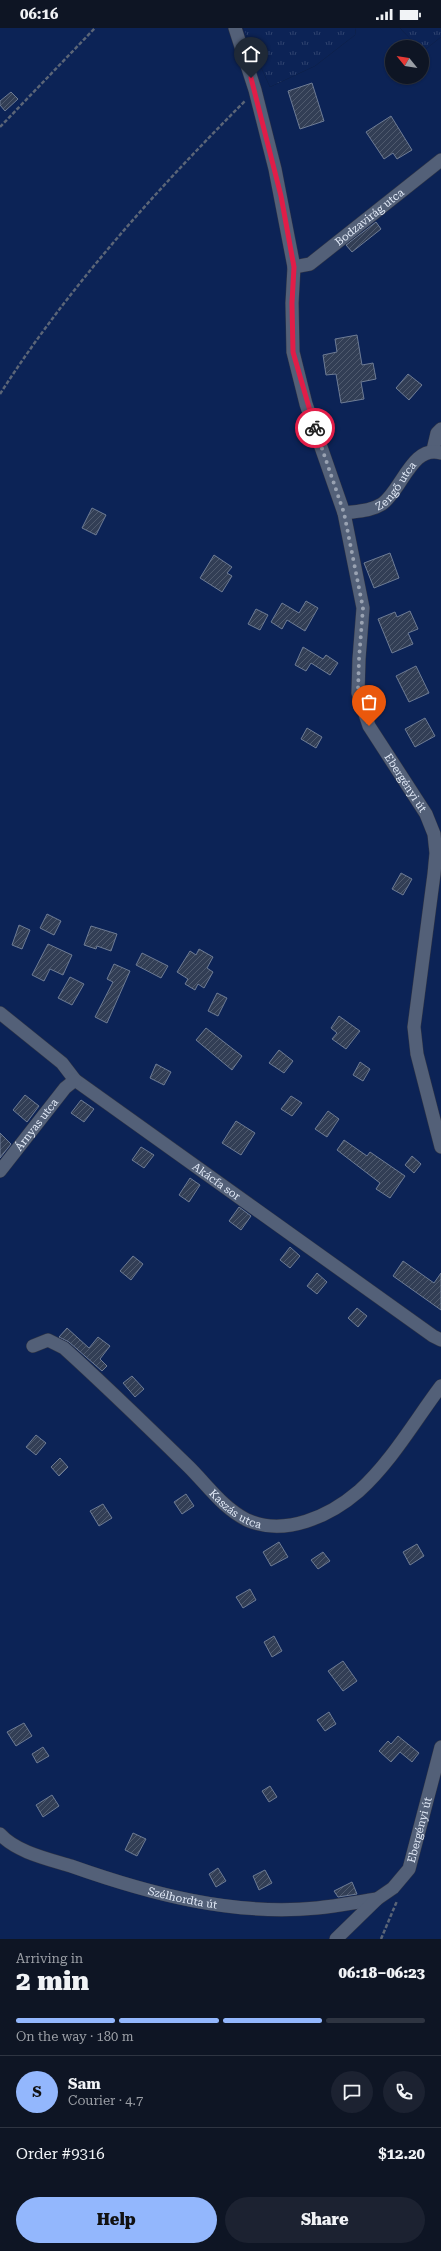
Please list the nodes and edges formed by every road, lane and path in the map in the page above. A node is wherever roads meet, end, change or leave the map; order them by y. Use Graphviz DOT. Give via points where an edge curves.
graph roads {
  1 [pos="95,28"];
  2 [pos="235,28"];
  3 [pos="255,90"];
  4 [pos="0,127"];
  5 [pos="441,160"];
  6 [pos="294,267"];
  7 [pos="0,394"];
  8 [pos="441,429"];
  9 [pos="437,452"];
  10 [pos="344,513"];
  11 [pos="0,1013"];
  12 [pos="75,1080"];
  13 [pos="441,1147"];
  14 [pos="0,1171"];
  15 [pos="441,1340"];
  16 [pos="33,1346"];
  17 [pos="441,1386"];
  18 [pos="441,1747"];
  19 [pos="0,1834"];
  20 [pos="403,1878"];
  21 [pos="377,1899"];
  22 [pos="336,1939"];
  23 [pos="381,1939"];
  1 -- 4 [label="path"];
  2 -- 3 [label="street, Ebergényi út"];
  3 -- 6 [label="street, Ebergényi út" via="275,169"];
  3 -- 7 [label="path" via="164,186 78,286"];
  5 -- 6 [label="street, Bodzavirág utca" via="310,264"];
  6 -- 10 [label="street, Ebergényi út" via="293,352 306,404"];
  8 -- 9 [label="street" via="438,433"];
  9 -- 10 [label="street, Zengő utca" via="426,452 413,464 384,502 372,510"];
  10 -- 13 [label="street, Ebergényi út" via="363,608 358,692 369,726 426,814 434,834 434,874 414,1027 417,1054"];
  11 -- 12 [label="street, Akácfa sor" via="62,1063"];
  12 -- 14 [label="street, Árnyas utca" via="65,1088"];
  12 -- 15 [label="street, Akácfa sor"];
  16 -- 17 [label="street, Kaszás utca" via="48,1340 64,1348 171,1449 221,1501 248,1520 267,1526 289,1526 310,1521 335,1509 359,1491 400,1445"];
  18 -- 20 [label="street, Ebergényi út" via="409,1869"];
  19 -- 21 [label="street, Szélhordta út" via="21,1848 53,1860 182,1900 270,1909 316,1908"];
  20 -- 21 [label="street, Ebergényi út"];
  20 -- 23 [label="path" via="395,1910"];
  21 -- 22 [label="street, Ebergényi út"];
}
